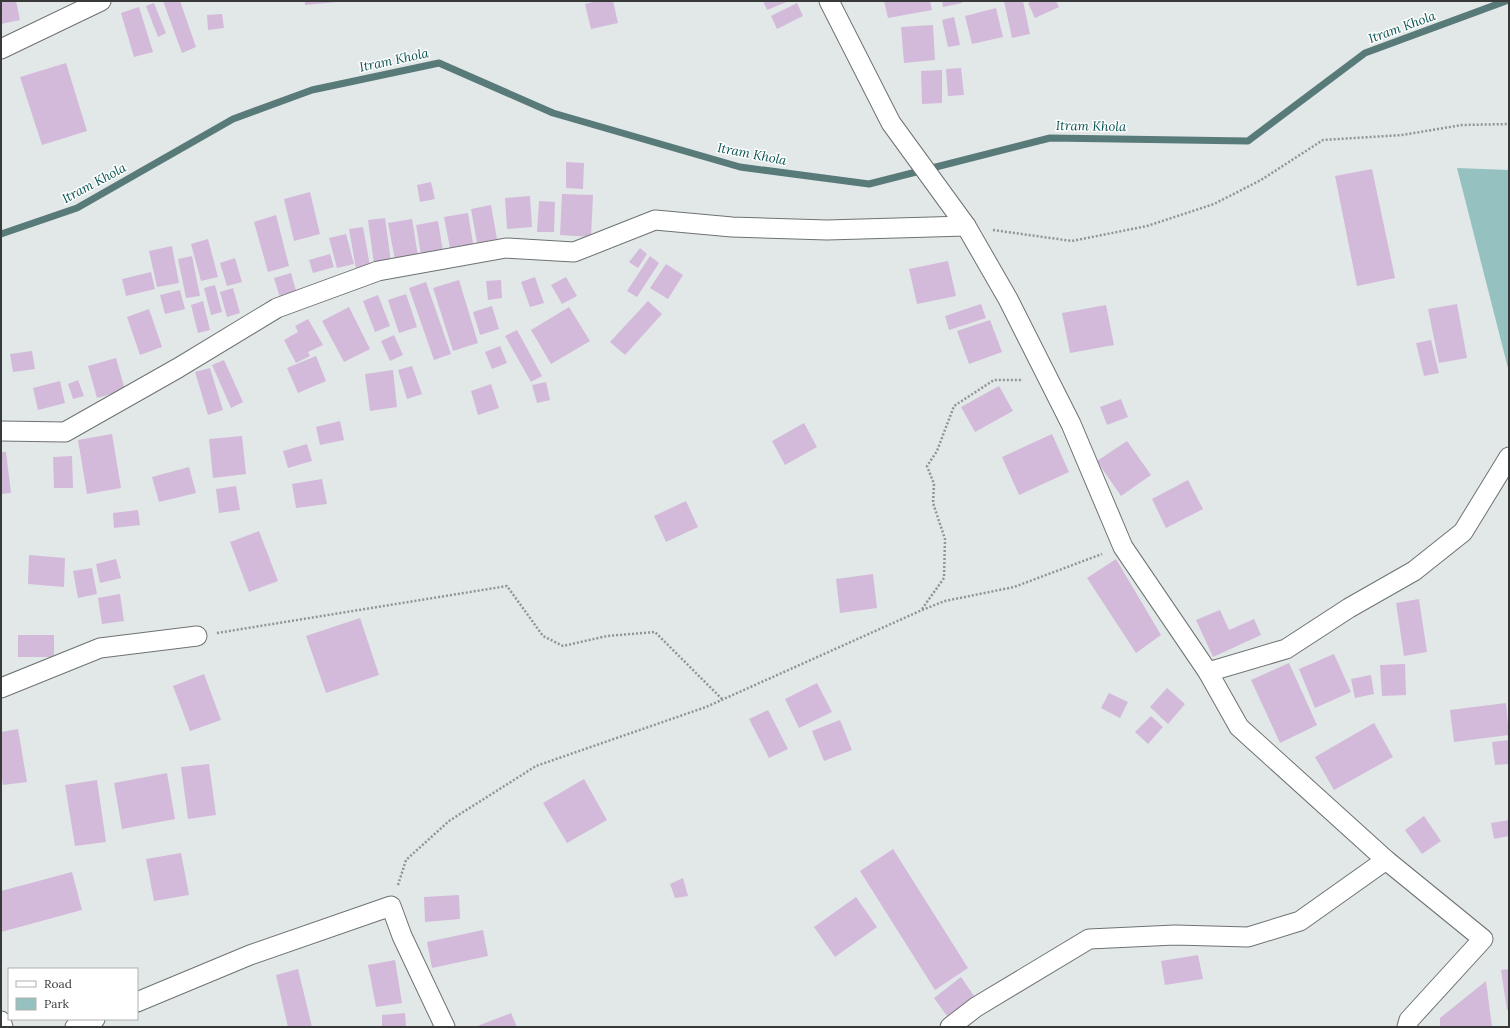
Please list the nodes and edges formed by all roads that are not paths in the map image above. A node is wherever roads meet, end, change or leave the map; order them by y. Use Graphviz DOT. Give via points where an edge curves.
graph roads {
  1 [pos="101,1"];
  2 [pos="828,1"];
  3 [pos="1,49"];
  4 [pos="966,226"];
  5 [pos="1,431"];
  6 [pos="1509,457"];
  7 [pos="197,636"];
  8 [pos="1208,672"];
  9 [pos="1,688"];
  10 [pos="1386,860"];
  11 [pos="138,1002"];
  12 [pos="92,1020"];
  13 [pos="1,1021"];
  14 [pos="3,1027"];
  15 [pos="75,1027"];
  16 [pos="445,1027"];
  17 [pos="950,1027"];
  18 [pos="1407,1027"];
  1 -- 3 [label="street"];
  2 -- 4 [label="street" via="891,123"];
  4 -- 5 [label="street" via="827,230 732,227 656,220 574,252 506,248 378,271 277,308 65,432"];
  4 -- 8 [label="street" via="1008,299 1071,424 1123,547"];
  6 -- 8 [label="street" via="1463,532 1414,571 1349,608 1286,649"];
  7 -- 9 [label="street" via="100,648"];
  8 -- 10 [label="street" via="1239,727"];
  10 -- 17 [label="street" via="1300,921 1248,936 1175,935 1089,939 976,1007"];
  10 -- 18 [label="street" via="1483,939 1409,1020"];
  11 -- 16 [label="street" via="250,955 390,906"];
  12 -- 15 [label="street"];
  13 -- 14 [label="street"];
}
